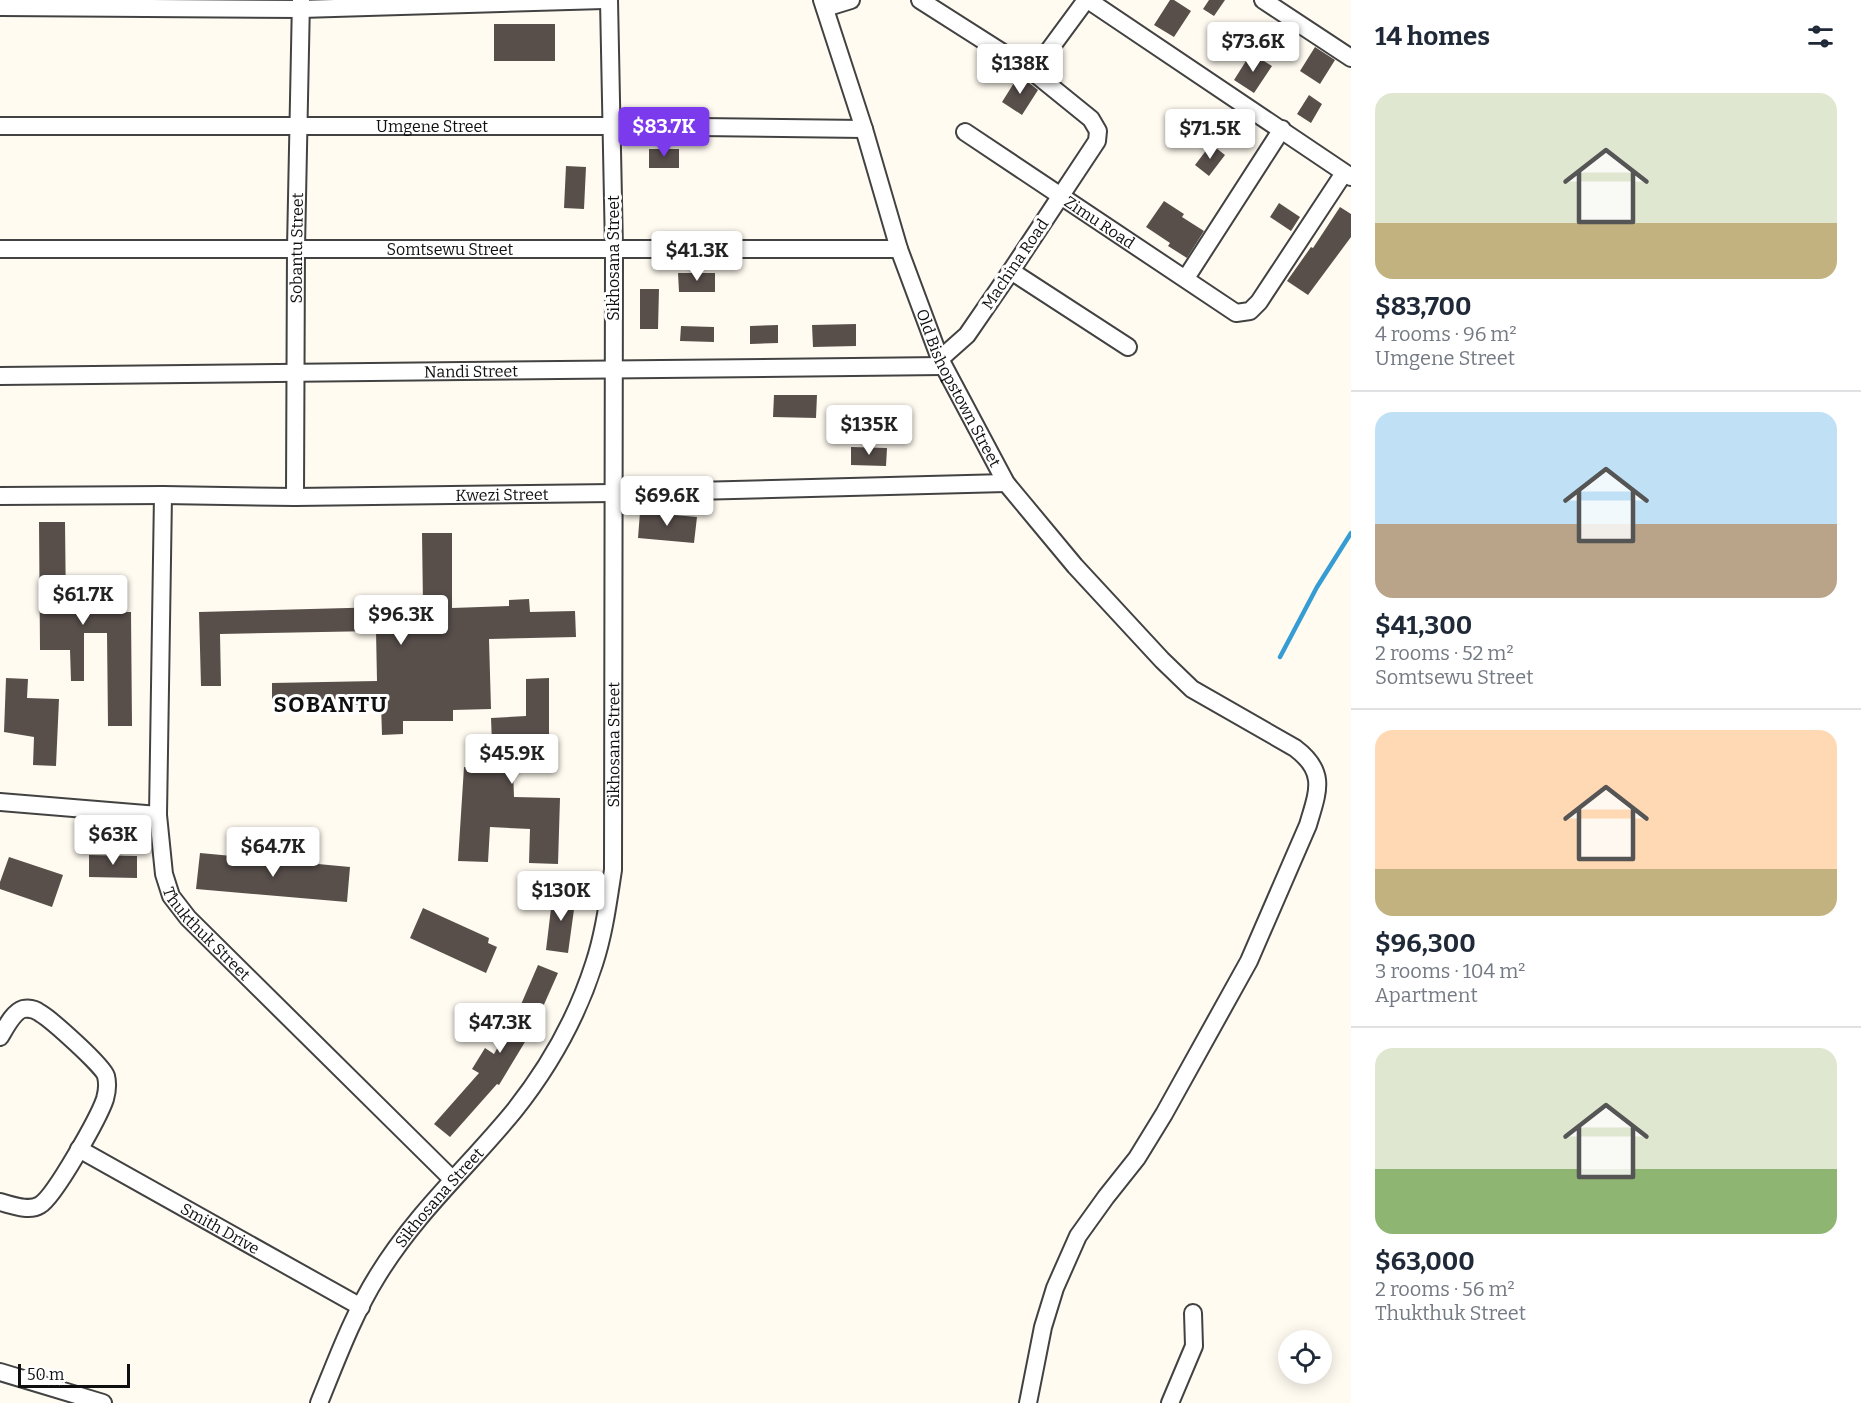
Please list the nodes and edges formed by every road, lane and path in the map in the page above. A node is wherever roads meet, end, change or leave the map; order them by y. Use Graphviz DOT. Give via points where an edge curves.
graph roads {
  1 [pos="604,0"];
  2 [pos="609,0"];
  3 [pos="851,0"];
  4 [pos="920,0"];
  5 [pos="1087,0"];
  6 [pos="1263,0"];
  7 [pos="301,4"];
  8 [pos="824,4"];
  9 [pos="0,7"];
  10 [pos="1351,58"];
  11 [pos="1033,72"];
  12 [pos="0,126"];
  13 [pos="298,126"];
  14 [pos="612,126"];
  15 [pos="864,129"];
  16 [pos="1282,129"];
  17 [pos="965,132"];
  18 [pos="1347,175"];
  19 [pos="1062,196"];
  20 [pos="296,248"];
  21 [pos="0,249"];
  22 [pos="899,249"];
  23 [pos="614,250"];
  24 [pos="1011,272"];
  25 [pos="1186,278"];
  26 [pos="1128,347"];
  27 [pos="941,363"];
  28 [pos="613,371"];
  29 [pos="296,374"];
  30 [pos="0,376"];
  31 [pos="1006,483"];
  32 [pos="613,493"];
  33 [pos="163,495"];
  34 [pos="0,496"];
  35 [pos="295,497"];
  36 [pos="0,802"];
  37 [pos="158,815"];
  38 [pos="0,1037"];
  39 [pos="79,1149"];
  40 [pos="452,1179"];
  41 [pos="0,1202"];
  42 [pos="361,1307"];
  43 [pos="1193,1313"];
  44 [pos="0,1372"];
  45 [pos="104,1403"];
  46 [pos="319,1403"];
  47 [pos="1028,1403"];
  48 [pos="1170,1403"];
  1 -- 7 [label="street"];
  2 -- 14 [label="street, Sikhosana Street"];
  3 -- 8 [label="street"];
  4 -- 11 [label="street"];
  5 -- 11 [label="street"];
  5 -- 16 [label="street"];
  6 -- 10 [label="street"];
  7 -- 9 [label="street"];
  7 -- 13 [label="street, Sobantu Street"];
  8 -- 15 [label="street, Old Bishopstown Street"];
  11 -- 19 [label="street, Machina Road" via="1091,119 1098,131 1096,141"];
  12 -- 13 [label="street, Umgene Street"];
  13 -- 14 [label="street, Umgene Street"];
  13 -- 20 [label="street, Sobantu Street"];
  14 -- 15 [label="street, Umgene Street"];
  14 -- 23 [label="street, Sikhosana Street"];
  15 -- 22 [label="street, Old Bishopstown Street"];
  16 -- 18 [label="street"];
  16 -- 25 [label="street"];
  17 -- 19 [label="street, Zimu Road"];
  18 -- 25 [label="street, Zimu Road" via="1250,310 1236,313"];
  19 -- 24 [label="street, Machina Road"];
  19 -- 25 [label="street, Zimu Road"];
  20 -- 21 [label="street, Somtsewu Street"];
  20 -- 23 [label="street, Somtsewu Street"];
  20 -- 29 [label="street, Sobantu Street"];
  22 -- 23 [label="street, Somtsewu Street"];
  22 -- 27 [label="street, Old Bishopstown Street"];
  23 -- 28 [label="street, Sikhosana Street"];
  24 -- 26 [label="street"];
  24 -- 27 [label="street, Machina Road" via="967,335"];
  27 -- 28 [label="street, Nandi Street"];
  27 -- 31 [label="street, Old Bishopstown Street"];
  28 -- 29 [label="street, Nandi Street"];
  28 -- 32 [label="street, Sikhosana Street"];
  29 -- 30 [label="street, Nandi Street"];
  29 -- 35 [label="street, Sobantu Street"];
  31 -- 32 [label="street, Kwezi Street"];
  31 -- 47 [label="street, Old Bishopstown Street" via="1076,566 1192,688 1301,753 1317,771 1308,825 1249,961 1137,1158 1078,1236 1054,1288"];
  32 -- 35 [label="street, Kwezi Street"];
  32 -- 40 [label="street, Sikhosana Street" via="614,870 606,919 572,1021 547,1065 514,1111"];
  33 -- 34 [label="street, Kwezi Street"];
  33 -- 35 [label="street, Kwezi Street"];
  33 -- 37 [label="street, Thukthuk Street"];
  36 -- 37 [label="street"];
  37 -- 40 [label="street, Thukthuk Street" via="164,874 171,896 188,918"];
  38 -- 39 [label="street" via="18,1011 39,1011 106,1074 105,1100"];
  39 -- 41 [label="street" via="50,1196 40,1205 32,1208"];
  39 -- 42 [label="street, Smith Drive"];
  40 -- 42 [label="street, Sikhosana Street" via="402,1241"];
  42 -- 46 [label="street, Sikhosana Street"];
  43 -- 48 [label="street" via="1194,1346"];
  44 -- 45 [label="street"];
}
